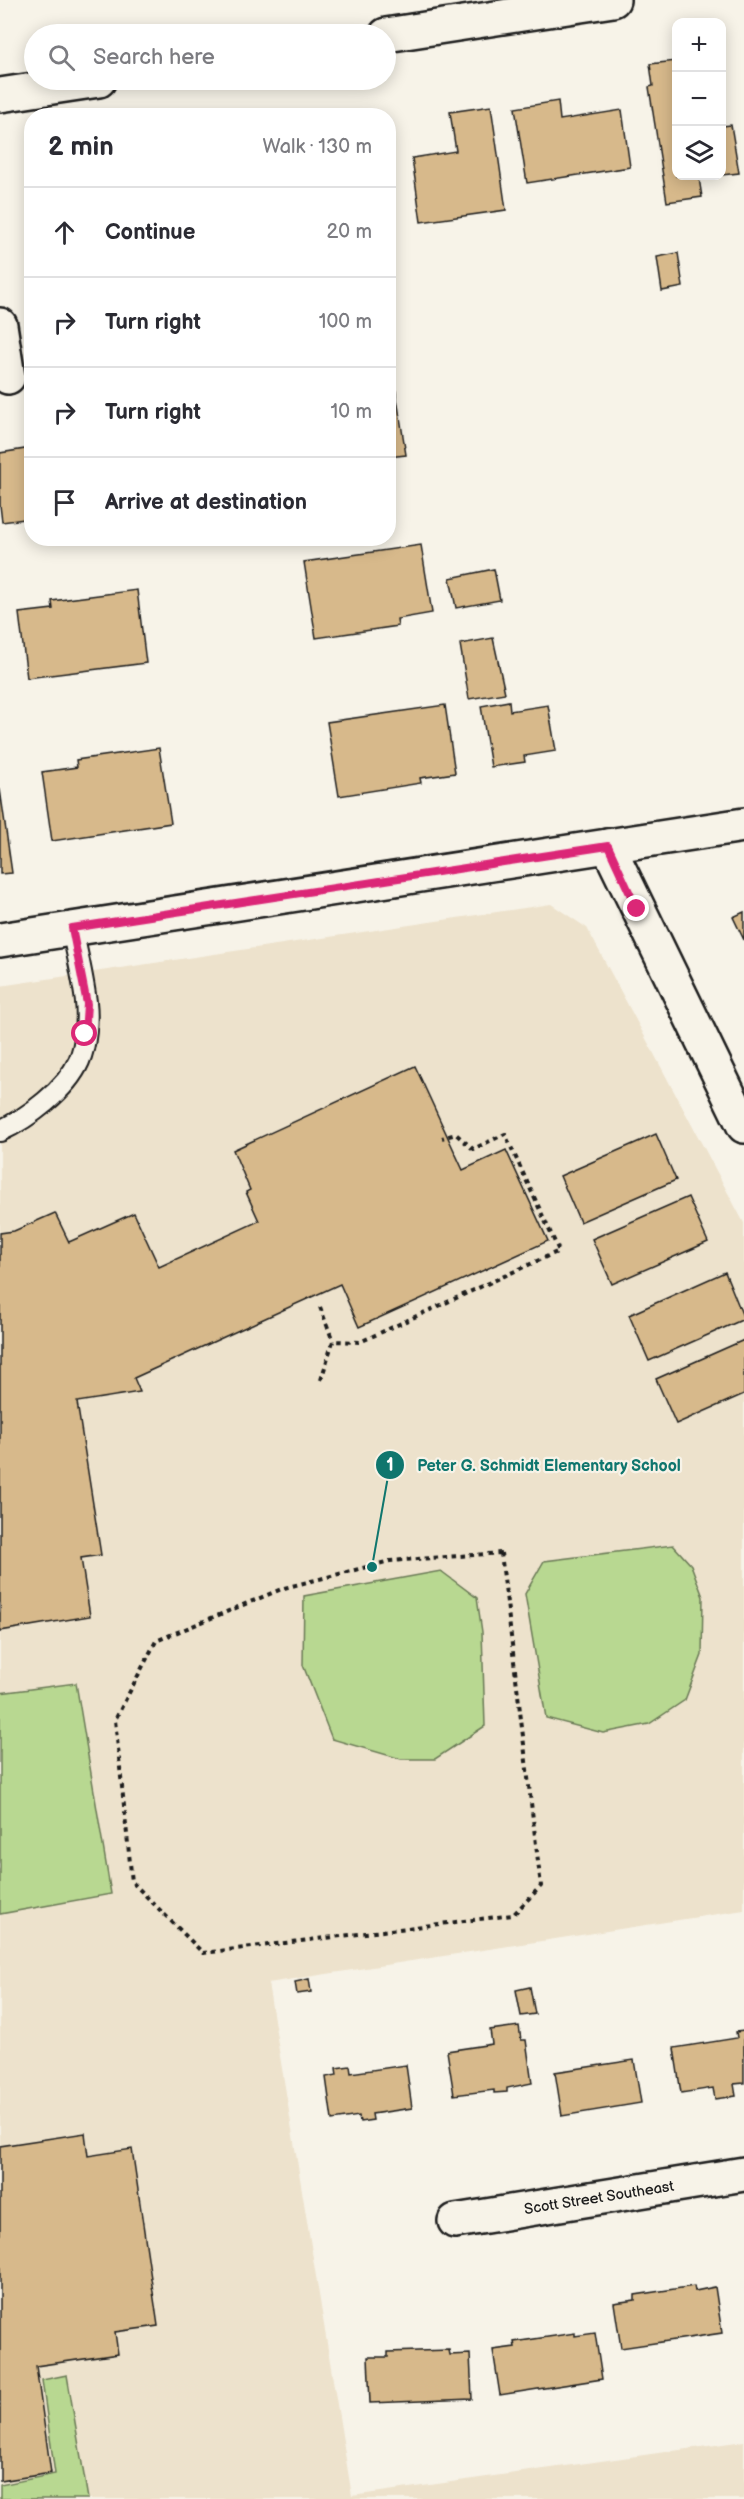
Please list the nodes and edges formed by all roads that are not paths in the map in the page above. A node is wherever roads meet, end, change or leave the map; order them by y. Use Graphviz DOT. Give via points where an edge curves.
graph roads {
  1 [pos="613,0"];
  2 [pos="396,33"];
  3 [pos="33,90"];
  4 [pos="0,95"];
  5 [pos="0,325"];
  6 [pos="8,377"];
  7 [pos="744,825"];
  8 [pos="608,846"];
  9 [pos="72,928"];
  10 [pos="0,940"];
  11 [pos="744,1126"];
  12 [pos="0,1131"];
  13 [pos="744,2174"];
  14 [pos="455,2221"];
  1 -- 2 [label="street"];
  3 -- 4 [label="street"];
  5 -- 6 [label="street"];
  7 -- 8 [label="street"];
  8 -- 9 [label="street"];
  8 -- 11 [label="street"];
  9 -- 10 [label="street"];
  9 -- 12 [label="lane" via="87,1004 79,1062 55,1094"];
  13 -- 14 [label="street, Scott Street Southeast"];
}
